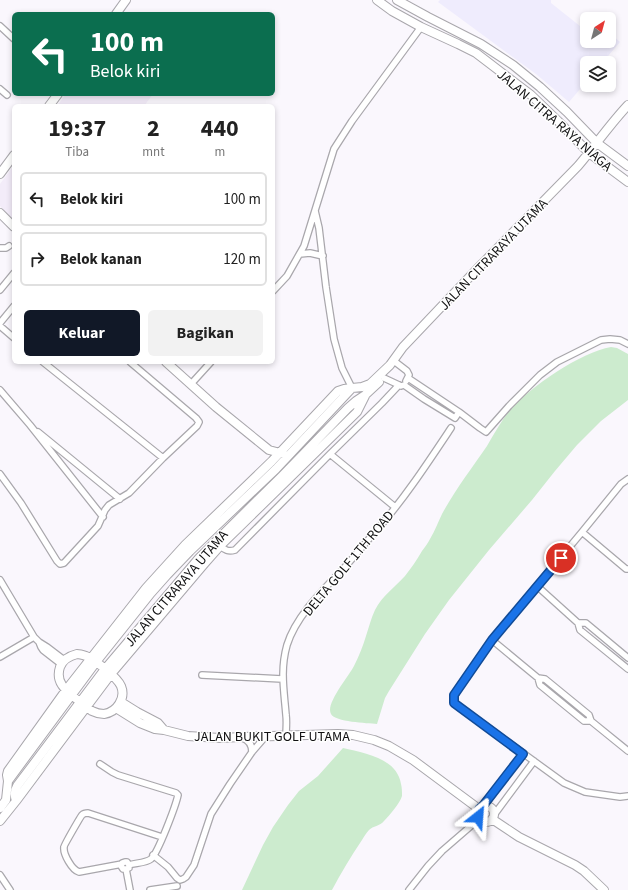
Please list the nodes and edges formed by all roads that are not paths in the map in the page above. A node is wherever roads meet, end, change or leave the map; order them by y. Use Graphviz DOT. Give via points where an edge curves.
graph roads {
  1 [pos="126,0"];
  2 [pos="377,0"];
  3 [pos="396,0"];
  4 [pos="117,12"];
  5 [pos="428,17"];
  6 [pos="0,26"];
  7 [pos="421,27"];
  8 [pos="12,37"];
  9 [pos="0,89"];
  10 [pos="7,95"];
  11 [pos="628,105"];
  12 [pos="597,143"];
  13 [pos="589,153"];
  14 [pos="12,158"];
  15 [pos="628,166"];
  16 [pos="0,174"];
  17 [pos="628,182"];
  18 [pos="315,211"];
  19 [pos="0,213"];
  20 [pos="12,226"];
  21 [pos="9,246"];
  22 [pos="0,248"];
  23 [pos="300,254"];
  24 [pos="322,256"];
  25 [pos="12,275"];
  26 [pos="275,289"];
  27 [pos="0,290"];
  28 [pos="12,308"];
  29 [pos="0,323"];
  30 [pos="0,326"];
  31 [pos="12,336"];
  32 [pos="628,344"];
  33 [pos="392,363"];
  34 [pos="46,364"];
  35 [pos="132,364"];
  36 [pos="168,364"];
  37 [pos="209,364"];
  38 [pos="384,378"];
  39 [pos="408,378"];
  40 [pos="191,384"];
  41 [pos="402,385"];
  42 [pos="352,388"];
  43 [pos="0,390"];
  44 [pos="459,412"];
  45 [pos="30,425"];
  46 [pos="451,428"];
  47 [pos="269,450"];
  48 [pos="284,454"];
  49 [pos="330,454"];
  50 [pos="163,458"];
  51 [pos="274,465"];
  52 [pos="298,465"];
  53 [pos="0,474"];
  54 [pos="285,478"];
  55 [pos="628,479"];
  56 [pos="120,499"];
  57 [pos="395,507"];
  58 [pos="103,517"];
  59 [pos="582,532"];
  60 [pos="220,546"];
  61 [pos="627,570"];
  62 [pos="0,580"];
  63 [pos="537,586"];
  64 [pos="578,623"];
  65 [pos="34,637"];
  66 [pos="492,640"];
  67 [pos="0,657"];
  68 [pos="628,658"];
  69 [pos="93,660"];
  70 [pos="62,662"];
  71 [pos="628,669"];
  72 [pos="108,672"];
  73 [pos="202,675"];
  74 [pos="282,679"];
  75 [pos="69,692"];
  76 [pos="83,704"];
  77 [pos="122,707"];
  78 [pos="265,736"];
  79 [pos="286,736"];
  80 [pos="242,738"];
  81 [pos="628,751"];
  82 [pos="252,752"];
  83 [pos="523,754"];
  84 [pos="534,761"];
  85 [pos="100,764"];
  86 [pos="628,796"];
  87 [pos="0,808"];
  88 [pos="481,808"];
  89 [pos="493,817"];
  90 [pos="479,819"];
  91 [pos="0,822"];
  92 [pos="162,837"];
  93 [pos="153,855"];
  94 [pos="128,867"];
  95 [pos="0,875"];
  96 [pos="177,886"];
  97 [pos="10,890"];
  98 [pos="130,890"];
  99 [pos="150,890"];
  100 [pos="408,890"];
  101 [pos="604,890"];
  1 -- 4 [label="street"];
  2 -- 7 [label="street, JALAN CITRA RAYA NIAGA"];
  3 -- 5 [label="street, JALAN CITRA RAYA NIAGA"];
  5 -- 7 [label="street"];
  5 -- 12 [label="street, JALAN CITRA RAYA NIAGA" via="482,44 513,65 567,112"];
  6 -- 8 [label="street"];
  7 -- 13 [label="street, JALAN CITRA RAYA NIAGA" via="476,54 531,95"];
  7 -- 18 [label="street" via="334,149"];
  9 -- 10 [label="street"];
  11 -- 12 [label="street, JALAN CITRARAYA UTAMA"];
  12 -- 13 [label="street, JALAN CITRARAYA UTAMA"];
  12 -- 15 [label="street, JALAN CITRA RAYA NIAGA"];
  13 -- 17 [label="street, JALAN CITRA RAYA NIAGA"];
  13 -- 33 [label="street, JALAN CITRARAYA UTAMA" via="414,336"];
  14 -- 16 [label="street"];
  18 -- 23 [label="street"];
  18 -- 24 [label="street"];
  19 -- 20 [label="street"];
  21 -- 22 [label="street"];
  23 -- 24 [label="street"];
  23 -- 26 [label="street" via="287,276"];
  24 -- 42 [label="street" via="334,339 342,368"];
  25 -- 27 [label="street"];
  28 -- 29 [label="street"];
  30 -- 31 [label="street"];
  32 -- 44 [label="street" via="620,340 601,340 557,362 540,375 486,432"];
  33 -- 38 [label="street, JALAN CITRARAYA UTAMA"];
  33 -- 39 [label="street" via="407,371"];
  33 -- 42 [label="street, JALAN CITRARAYA UTAMA" via="370,384"];
  34 -- 50 [label="street"];
  35 -- 50 [label="street" via="199,422"];
  36 -- 40 [label="street"];
  37 -- 40 [label="street"];
  38 -- 41 [label="street"];
  38 -- 52 [label="street, JALAN CITRARAYA UTAMA" via="348,408"];
  39 -- 41 [label="street"];
  39 -- 44 [label="street"];
  40 -- 47 [label="street"];
  41 -- 44 [label="street" via="455,418"];
  41 -- 49 [label="street"];
  42 -- 48 [label="street, JALAN CITRARAYA UTAMA"];
  43 -- 45 [label="street"];
  45 -- 56 [label="street"];
  45 -- 58 [label="street"];
  46 -- 57 [label="street, DELTA GOLF 1TH ROAD"];
  47 -- 48 [label="street"];
  47 -- 51 [label="street"];
  48 -- 51 [label="street, JALAN CITRARAYA UTAMA"];
  48 -- 52 [label="street"];
  49 -- 57 [label="street"];
  49 -- 60 [label="street" via="235,550 226,551"];
  50 -- 56 [label="street"];
  51 -- 54 [label="street"];
  51 -- 69 [label="street, JALAN CITRARAYA UTAMA" via="185,556"];
  52 -- 54 [label="street, JALAN CITRARAYA UTAMA"];
  53 -- 58 [label="street" via="60,564 64,563 98,526"];
  54 -- 60 [label="street, JALAN CITRARAYA UTAMA"];
  54 -- 72 [label="street, JALAN CITRARAYA UTAMA" via="199,558"];
  55 -- 59 [label="street" via="621,484"];
  56 -- 58 [label="street" via="109,505"];
  57 -- 74 [label="street, DELTA GOLF 1TH ROAD" via="344,568 326,585 299,620 287,647"];
  59 -- 61 [label="street"];
  59 -- 63 [label="street"];
  60 -- 72 [label="street, JALAN CITRARAYA UTAMA"];
  62 -- 65 [label="street"];
  63 -- 64 [label="street"];
  63 -- 66 [label="street"];
  64 -- 68 [label="street" via="586,623"];
  64 -- 71 [label="street" via="580,630"];
  65 -- 67 [label="street"];
  65 -- 70 [label="street" via="43,650"];
  66 -- 81 [label="street" via="538,678 545,679"];
  66 -- 83 [label="street" via="454,695 454,703"];
  69 -- 70 [label="street" via="77,654"];
  69 -- 72 [label="street"];
  69 -- 75 [label="street, JALAN CITRARAYA UTAMA"];
  70 -- 75 [label="street" via="59,678"];
  72 -- 76 [label="street, JALAN CITRARAYA UTAMA"];
  72 -- 77 [label="street" via="121,686"];
  73 -- 74 [label="street"];
  74 -- 79 [label="street, DELTA GOLF 1TH ROAD"];
  75 -- 76 [label="street"];
  75 -- 87 [label="street, JALAN CITRARAYA UTAMA" via="8,781 6,800"];
  76 -- 77 [label="street" via="92,711 104,714"];
  76 -- 91 [label="street, JALAN CITRARAYA UTAMA" via="17,786 14,795 16,801"];
  77 -- 80 [label="street, JALAN BUKIT GOLF UTAMA" via="158,723 164,730 188,736"];
  78 -- 79 [label="street, JALAN BUKIT GOLF UTAMA"];
  78 -- 80 [label="street, JALAN BUKIT GOLF UTAMA"];
  78 -- 82 [label="street"];
  79 -- 88 [label="street, JALAN BUKIT GOLF UTAMA" via="338,734 374,740 413,760"];
  80 -- 82 [label="street" via="250,743"];
  82 -- 93 [label="street" via="211,814 194,865 186,878 177,878"];
  83 -- 84 [label="street"];
  83 -- 88 [label="street"];
  84 -- 86 [label="street" via="564,783 585,792"];
  84 -- 89 [label="street"];
  85 -- 92 [label="street" via="118,775 178,795"];
  88 -- 89 [label="street" via="491,808"];
  88 -- 90 [label="street" via="478,813"];
  89 -- 90 [label="street" via="486,823"];
  89 -- 101 [label="street" via="519,837 584,871"];
  90 -- 100 [label="street" via="442,851"];
  92 -- 93 [label="street"];
  92 -- 94 [label="street" via="84,813 64,846 75,871 123,862 126,862"];
  93 -- 94 [label="street" via="148,860"];
  94 -- 98 [label="street"];
  95 -- 97 [label="street"];
  96 -- 99 [label="street"];
}
